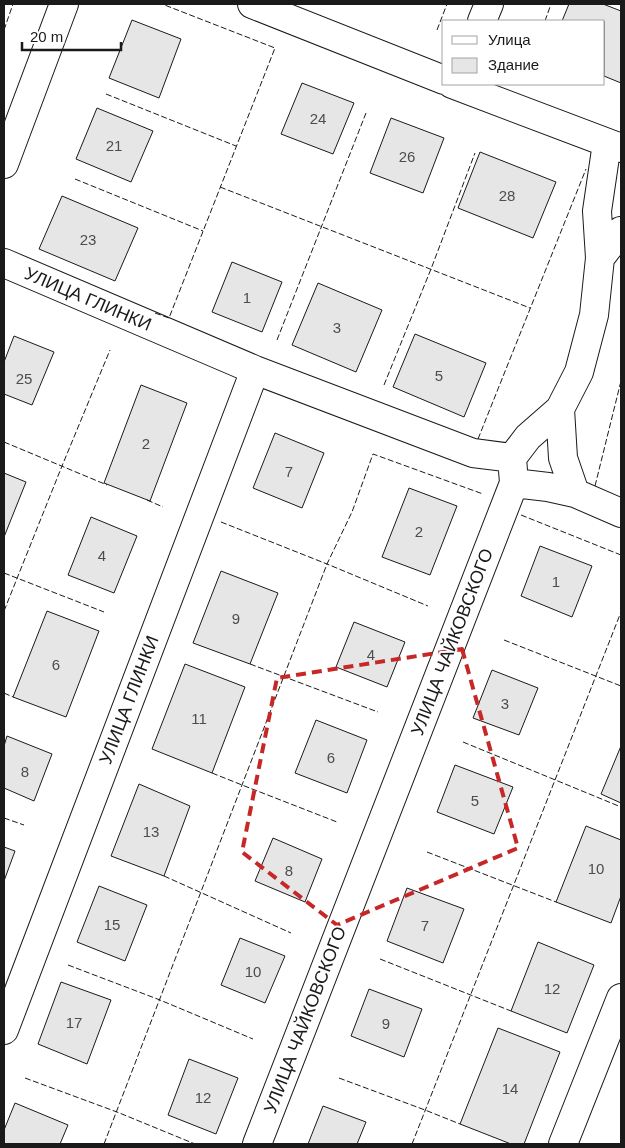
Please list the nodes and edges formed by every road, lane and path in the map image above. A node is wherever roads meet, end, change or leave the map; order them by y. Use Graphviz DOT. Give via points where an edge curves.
graph roads {
  1 [pos="64,4"];
  2 [pos="252,4"];
  3 [pos="489,4"];
  4 [pos="482,20"];
  5 [pos="442,79"];
  6 [pos="457,85"];
  7 [pos="614,145"];
  8 [pos="4,164"];
  9 [pos="621,231"];
  10 [pos="600,258"];
  11 [pos="4,264"];
  12 [pos="255,370"];
  13 [pos="560,409"];
  14 [pos="513,471"];
  15 [pos="575,493"];
  16 [pos="621,513"];
  17 [pos="621,998"];
  18 [pos="4,1030"];
  19 [pos="257,1144"];
  20 [pos="563,1144"];
  1 -- 8 [label="street"];
  2 -- 5 [label="street"];
  3 -- 4 [label="street"];
  6 -- 7 [label="street"];
  7 -- 10 [label="street, УЛИЦА ЧАЙКОВСКОГО" via="597,211"];
  9 -- 10 [label="street"];
  10 -- 13 [label="street, УЛИЦА ЧАЙКОВСКОГО" via="594,316 579,372"];
  11 -- 12 [label="street, УЛИЦА ГЛИНКИ"];
  12 -- 14 [label="street, УЛИЦА ГЛИНКИ"];
  12 -- 18 [label="street, УЛИЦА ГЛИНКИ"];
  13 -- 14 [label="street, УЛИЦА ЧАЙКОВСКОГО" via="528,437"];
  13 -- 15 [label="street" via="563,458"];
  14 -- 15 [label="street, УЛИЦА ГЛИНКИ" via="548,487"];
  14 -- 19 [label="street, УЛИЦА ЧАЙКОВСКОГО"];
  15 -- 16 [label="street, УЛИЦА ГЛИНКИ"];
  17 -- 20 [label="street"];
}
